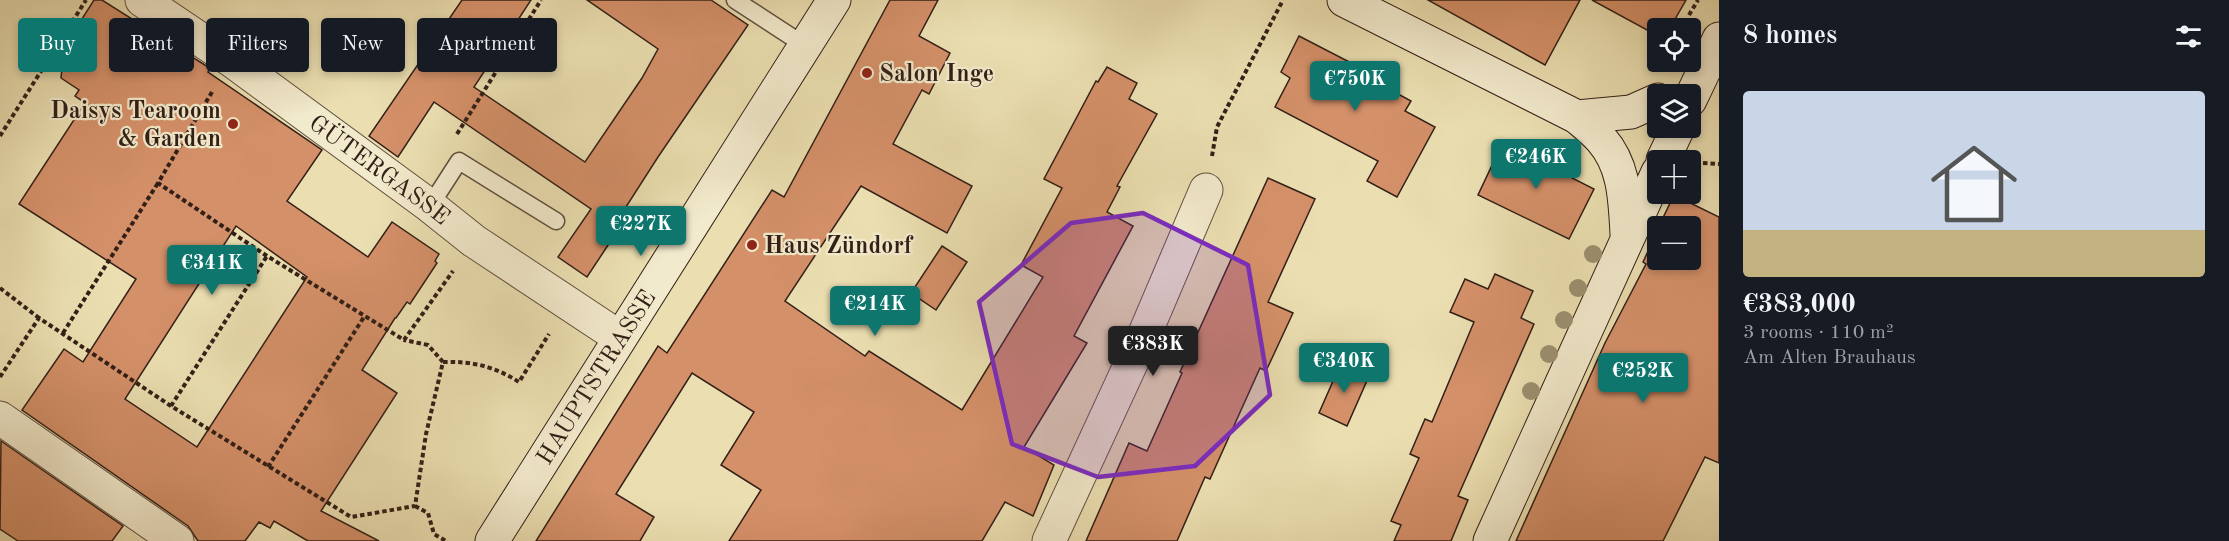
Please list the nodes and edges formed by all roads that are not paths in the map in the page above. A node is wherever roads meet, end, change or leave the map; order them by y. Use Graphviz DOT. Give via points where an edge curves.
graph roads {
  1 [pos="142,0"];
  2 [pos="735,0"];
  3 [pos="834,0"];
  4 [pos="1344,0"];
  5 [pos="804,45"];
  6 [pos="1712,52"];
  7 [pos="1678,84"];
  8 [pos="1697,84"];
  9 [pos="1647,104"];
  10 [pos="1577,117"];
  11 [pos="1206,190"];
  12 [pos="1647,197"];
  13 [pos="430,206"];
  14 [pos="556,221"];
  15 [pos="1628,239"];
  16 [pos="619,337"];
  17 [pos="0,418"];
  18 [pos="177,541"];
  19 [pos="492,541"];
  20 [pos="1049,541"];
  21 [pos="1490,541"];
  1 -- 13 [label="main road, GÜTERGASSE"];
  2 -- 5 [label="lane"];
  3 -- 5 [label="main road, HAUPTSTRASSE"];
  4 -- 10 [label="main road"];
  5 -- 16 [label="main road, HAUPTSTRASSE"];
  6 -- 7 [label="main road"];
  6 -- 8 [label="main road"];
  9 -- 10 [label="main road" via="1631,112"];
  10 -- 15 [label="main road" via="1602,140 1616,161 1624,187"];
  11 -- 20 [label="main road"];
  12 -- 15 [label="main road"];
  13 -- 14 [label="lane" via="459,161"];
  13 -- 16 [label="main road, GÜTERGASSE" via="474,241"];
  15 -- 21 [label="main road"];
  16 -- 19 [label="main road, HAUPTSTRASSE"];
  17 -- 18 [label="main road"];
}
